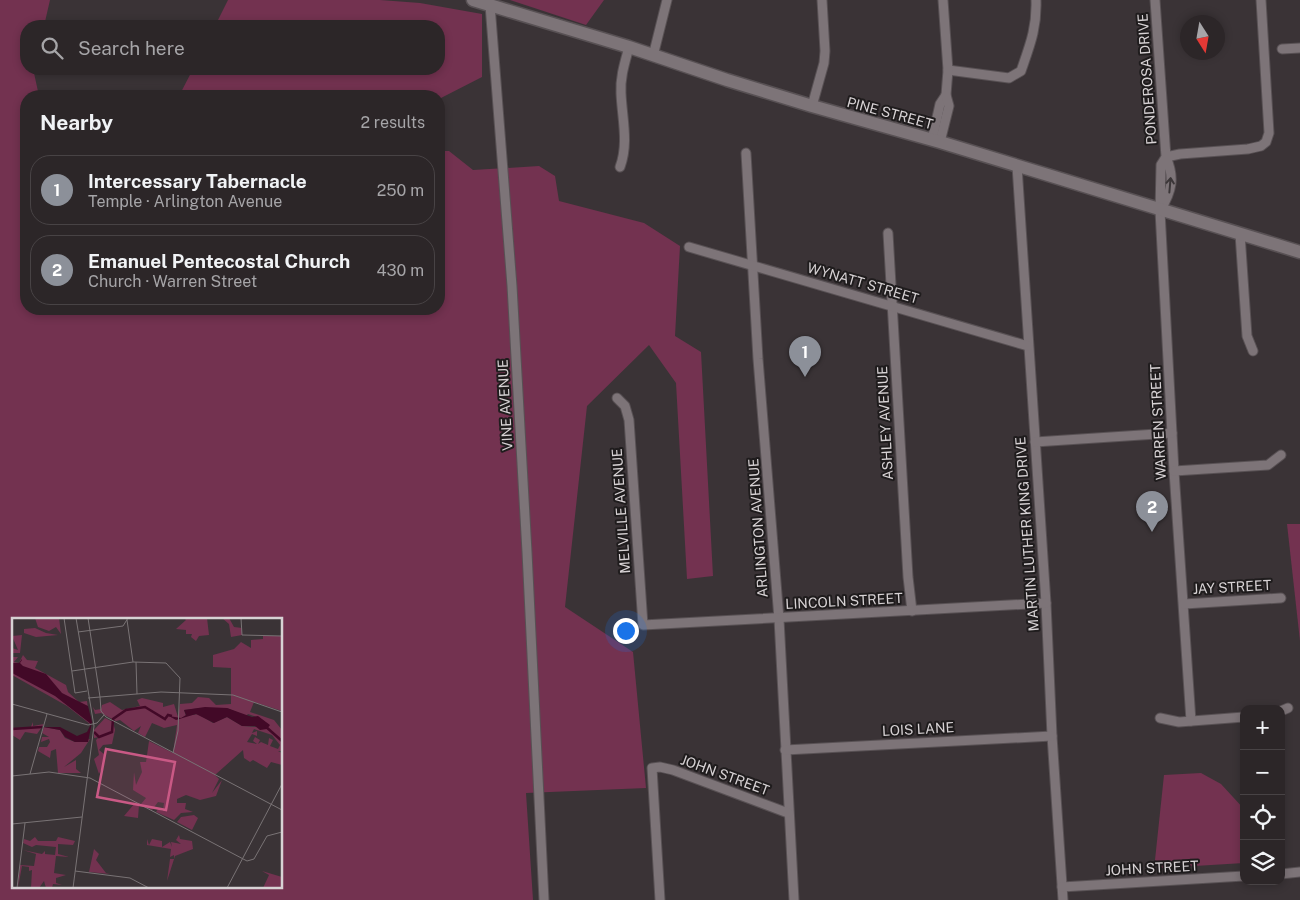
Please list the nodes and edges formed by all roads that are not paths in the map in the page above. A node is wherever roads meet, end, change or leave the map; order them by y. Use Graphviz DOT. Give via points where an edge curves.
graph roads {
  1 [pos="473,0"];
  2 [pos="667,0"];
  3 [pos="822,0"];
  4 [pos="943,0"];
  5 [pos="1036,0"];
  6 [pos="1156,0"];
  7 [pos="1261,0"];
  8 [pos="490,5"];
  9 [pos="629,47"];
  10 [pos="1300,48"];
  11 [pos="1282,49"];
  12 [pos="653,56"];
  13 [pos="948,70"];
  14 [pos="812,106"];
  15 [pos="936,141"];
  16 [pos="746,153"];
  17 [pos="1166,156"];
  18 [pos="1017,166"];
  19 [pos="620,167"];
  20 [pos="1160,211"];
  21 [pos="888,233"];
  22 [pos="1240,234"];
  23 [pos="689,246"];
  24 [pos="1300,252"];
  25 [pos="753,265"];
  26 [pos="893,306"];
  27 [pos="1028,346"];
  28 [pos="1253,351"];
  29 [pos="617,398"];
  30 [pos="1172,433"];
  31 [pos="1035,442"];
  32 [pos="1281,455"];
  33 [pos="1174,471"];
  34 [pos="1281,598"];
  35 [pos="1046,603"];
  36 [pos="1184,604"];
  37 [pos="912,611"];
  38 [pos="779,619"];
  39 [pos="643,626"];
  40 [pos="1240,717"];
  41 [pos="1160,718"];
  42 [pos="1191,721"];
  43 [pos="1052,736"];
  44 [pos="785,750"];
  45 [pos="788,813"];
  46 [pos="1300,872"];
  47 [pos="1285,874"];
  48 [pos="1240,876"];
  49 [pos="1062,887"];
  50 [pos="544,900"];
  51 [pos="660,900"];
  52 [pos="794,900"];
  53 [pos="1063,900"];
  1 -- 8 [label="street, PINE STREET"];
  2 -- 12 [label="street"];
  3 -- 14 [label="street" via="824,63"];
  4 -- 13 [label="street"];
  5 -- 13 [label="street" via="1037,18 1021,70 1008,78"];
  6 -- 17 [label="street, PONDEROSA DRIVE"];
  7 -- 17 [label="street, PONDEROSA DRIVE" via="1269,133 1266,142 1248,149"];
  8 -- 9 [label="street, PINE STREET"];
  8 -- 50 [label="street, VINE AVENUE" via="512,286"];
  9 -- 12 [label="street, PINE STREET"];
  9 -- 19 [label="street" via="621,78 625,144"];
  10 -- 11 [label="street"];
  12 -- 14 [label="street, PINE STREET"];
  13 -- 15 [label="street" via="946,96 949,106"];
  14 -- 15 [label="street, PINE STREET"];
  15 -- 18 [label="street, PINE STREET"];
  16 -- 25 [label="street, ARLINGTON AVENUE"];
  17 -- 20 [label="street, PONDEROSA DRIVE" via="1161,165"];
  18 -- 20 [label="street, PINE STREET"];
  18 -- 27 [label="street, MARTIN LUTHER KING DRIVE"];
  20 -- 22 [label="street, PINE STREET"];
  20 -- 30 [label="street, WARREN STREET"];
  21 -- 26 [label="street, ASHLEY AVENUE"];
  22 -- 24 [label="street, PINE STREET"];
  22 -- 28 [label="street" via="1247,336"];
  23 -- 25 [label="street, WYNATT STREET"];
  25 -- 26 [label="street, WYNATT STREET"];
  25 -- 38 [label="street, ARLINGTON AVENUE"];
  26 -- 27 [label="street, WYNATT STREET"];
  26 -- 37 [label="street, ASHLEY AVENUE"];
  27 -- 31 [label="street, MARTIN LUTHER KING DRIVE"];
  29 -- 39 [label="street, MELVILLE AVENUE" via="625,406 629,420"];
  30 -- 31 [label="street"];
  30 -- 33 [label="street, WARREN STREET"];
  31 -- 35 [label="street, MARTIN LUTHER KING DRIVE"];
  32 -- 33 [label="street" via="1268,465"];
  33 -- 36 [label="street, WARREN STREET"];
  34 -- 36 [label="street, JAY STREET"];
  35 -- 37 [label="street, LINCOLN STREET"];
  35 -- 43 [label="street, MARTIN LUTHER KING DRIVE"];
  36 -- 42 [label="street, WARREN STREET"];
  37 -- 38 [label="street, LINCOLN STREET"];
  38 -- 39 [label="street, LINCOLN STREET"];
  38 -- 44 [label="street, ARLINGTON AVENUE"];
  40 -- 42 [label="street"];
  41 -- 42 [label="street"];
  43 -- 44 [label="street, LOIS LANE"];
  43 -- 49 [label="street, MARTIN LUTHER KING DRIVE"];
  44 -- 45 [label="street, ARLINGTON AVENUE"];
  45 -- 51 [label="street, JOHN STREET" via="673,770 652,768"];
  45 -- 52 [label="street, ARLINGTON AVENUE"];
  46 -- 47 [label="street"];
  48 -- 49 [label="street, JOHN STREET"];
  49 -- 53 [label="street, MARTIN LUTHER KING DRIVE"];
}
